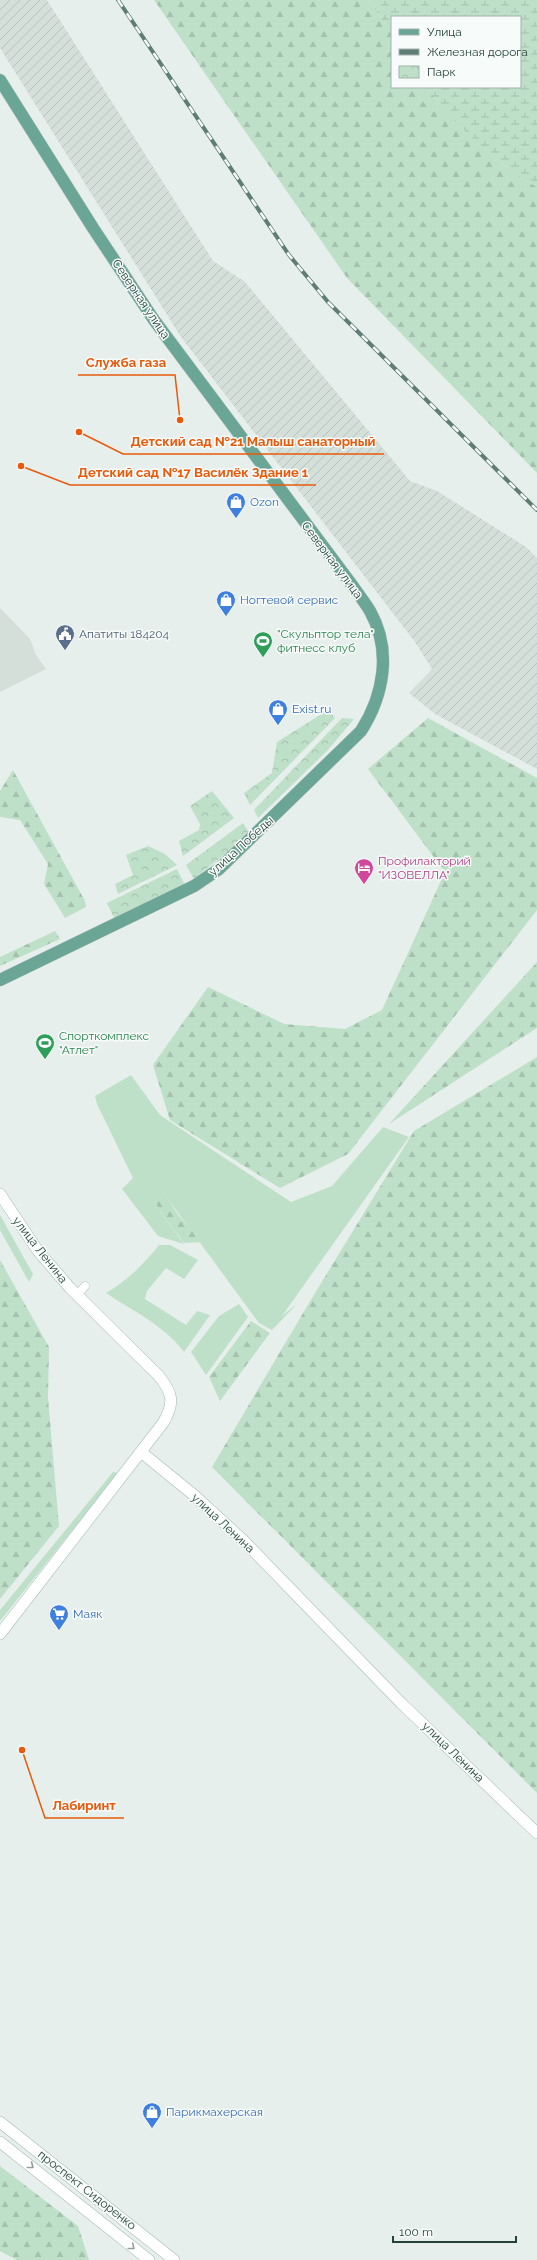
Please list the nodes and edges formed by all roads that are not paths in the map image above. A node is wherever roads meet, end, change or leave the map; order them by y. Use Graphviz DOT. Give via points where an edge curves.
graph roads {
  1 [pos="0,80"];
  2 [pos="378,696"];
  3 [pos="0,980"];
  4 [pos="0,1194"];
  5 [pos="85,1286"];
  6 [pos="77,1296"];
  7 [pos="141,1452"];
  8 [pos="0,1634"];
  9 [pos="537,1833"];
  10 [pos="0,2122"];
  11 [pos="0,2142"];
  12 [pos="149,2260"];
  13 [pos="174,2260"];
  1 -- 2 [label="main road, Северная улица" via="154,320 370,612 381,637 383,653"];
  2 -- 3 [label="main road, улица Победы" via="370,717 353,740 219,869 194,886"];
  4 -- 6 [label="street, улица Ленина" via="38,1251"];
  5 -- 6 [label="street"];
  6 -- 7 [label="street, улица Ленина" via="168,1387 171,1403 169,1413"];
  7 -- 8 [label="street"];
  7 -- 9 [label="street, улица Ленина" via="243,1540 401,1702"];
  10 -- 13 [label="street, проспект Сидоренко"];
  11 -- 12 [label="street, проспект Сидоренко, one-way"];
}
